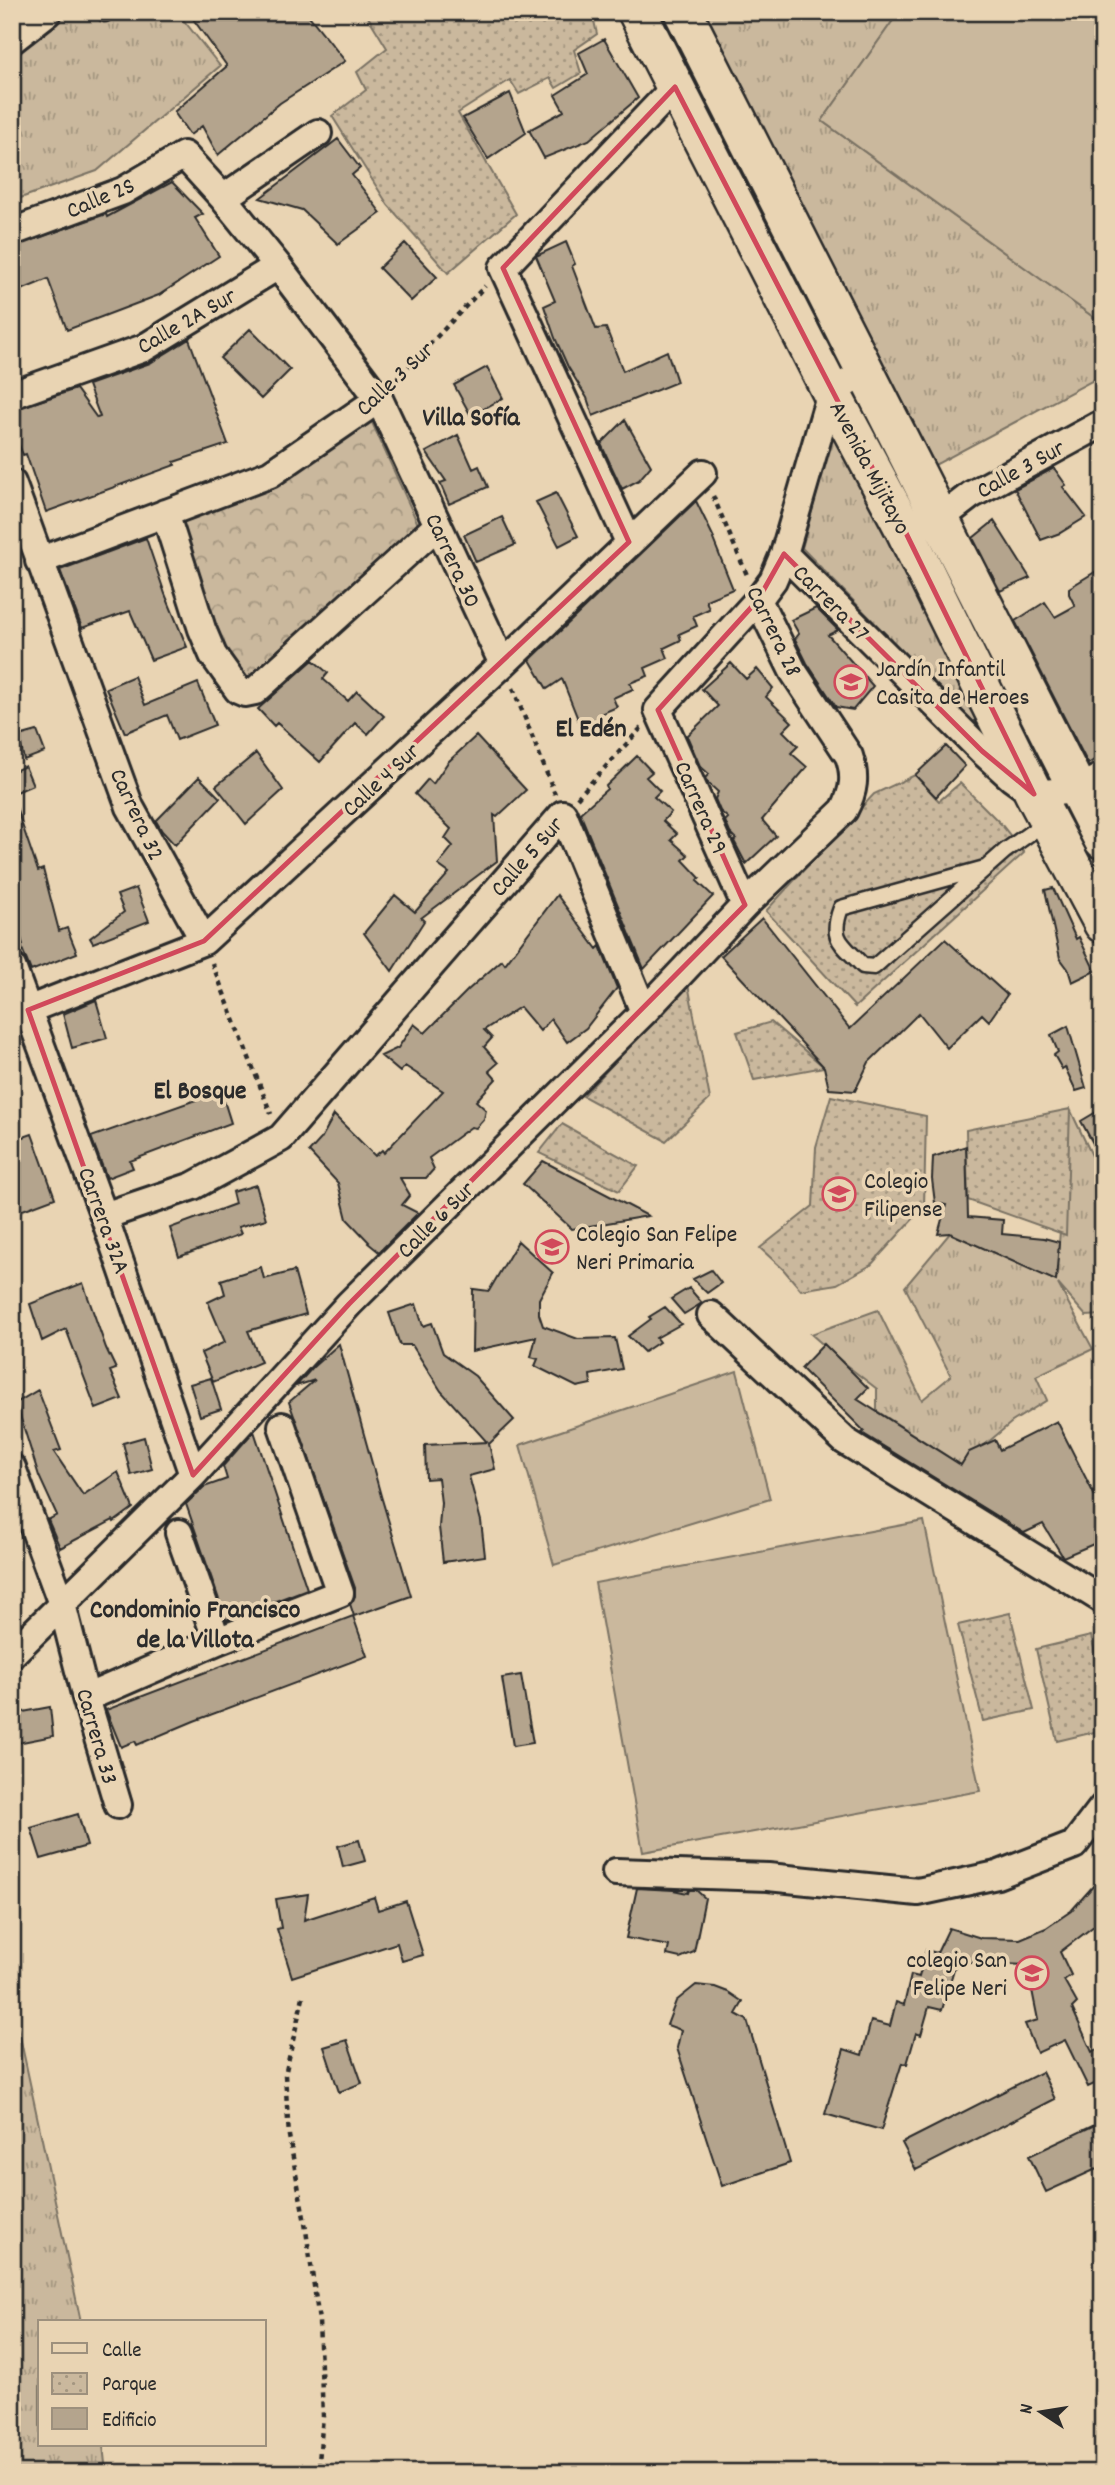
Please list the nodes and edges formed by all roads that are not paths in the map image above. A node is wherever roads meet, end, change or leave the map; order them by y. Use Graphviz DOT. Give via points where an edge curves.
graph roads {
  1 [pos="19,12"];
  2 [pos="48,12"];
  3 [pos="637,12"];
  4 [pos="683,12"];
  5 [pos="12,17"];
  6 [pos="12,40"];
  7 [pos="676,87"];
  8 [pos="318,133"];
  9 [pos="184,155"];
  10 [pos="223,198"];
  11 [pos="12,232"];
  12 [pos="278,266"];
  13 [pos="864,373"];
  14 [pos="831,392"];
  15 [pos="12,395"];
  16 [pos="379,399"];
  17 [pos="1103,423"];
  18 [pos="704,473"];
  19 [pos="12,483"];
  20 [pos="166,513"];
  21 [pos="941,518"];
  22 [pos="438,525"];
  23 [pos="629,542"];
  24 [pos="784,554"];
  25 [pos="39,561"];
  26 [pos="758,600"];
  27 [pos="503,664"];
  28 [pos="854,783"];
  29 [pos="1090,783"];
  30 [pos="1041,807"];
  31 [pos="1103,840"];
  32 [pos="985,868"];
  33 [pos="745,905"];
  34 [pos="1103,924"];
  35 [pos="204,941"];
  36 [pos="12,967"];
  37 [pos="644,1012"];
  38 [pos="20,1013"];
  39 [pos="104,1216"];
  40 [pos="711,1315"];
  41 [pos="282,1426"];
  42 [pos="12,1468"];
  43 [pos="194,1475"];
  44 [pos="179,1533"];
  45 [pos="1103,1601"];
  46 [pos="62,1604"];
  47 [pos="217,1641"];
  48 [pos="12,1654"];
  49 [pos="86,1698"];
  50 [pos="118,1805"];
  51 [pos="1103,1807"];
  52 [pos="616,1872"];
  1 -- 5 [label="main road"];
  2 -- 6 [label="street"];
  3 -- 7 [label="main road, Avenida Mijitayo"];
  4 -- 13 [label="main road, Avenida Mijitayo"];
  7 -- 14 [label="main road, Avenida Mijitayo"];
  7 -- 23 [label="street" via="503,268"];
  8 -- 10 [label="street"];
  9 -- 10 [label="street, Carrera 30"];
  9 -- 11 [label="street, Calle 2S" via="123,191"];
  10 -- 12 [label="street, Carrera 30"];
  12 -- 15 [label="street, Calle 2A Sur" via="144,348"];
  12 -- 16 [label="street, Carrera 30"];
  13 -- 14 [label="street"];
  13 -- 21 [label="main road, Avenida Mijitayo"];
  14 -- 24 [label="street"];
  14 -- 30 [label="main road, Avenida Mijitayo"];
  16 -- 20 [label="street, Calle 3 Sur" via="270,474"];
  16 -- 22 [label="street, Carrera 30"];
  17 -- 21 [label="street, Calle 3 Sur" via="971,495"];
  18 -- 23 [label="street, Calle 4 Sur"];
  19 -- 25 [label="street, Carrera 32"];
  20 -- 22 [label="street" via="213,655 245,693 255,691"];
  20 -- 25 [label="street, Calle 3 Sur"];
  21 -- 29 [label="main road, Avenida Mijitayo"];
  22 -- 27 [label="street, Carrera 30"];
  23 -- 27 [label="street, Calle 4 Sur"];
  24 -- 26 [label="street"];
  24 -- 30 [label="street, Carrera 27"];
  25 -- 35 [label="street, Carrera 32" via="130,807"];
  26 -- 28 [label="street, Carrera 28" via="793,671 849,756"];
  26 -- 33 [label="street, Carrera 29" via="658,710"];
  27 -- 35 [label="street, Calle 4 Sur"];
  28 -- 33 [label="street, Calle 6 Sur" via="844,810"];
  29 -- 30 [label="street"];
  29 -- 31 [label="main road, Avenida Mijitayo"];
  30 -- 32 [label="lane"];
  30 -- 34 [label="main road, Avenida Mijitayo"];
  32 -- 32 [label="lane" via="874,967 863,966 837,937 834,925 841,908"];
  33 -- 37 [label="street, Calle 6 Sur"];
  35 -- 38 [label="street, Calle 4 Sur"];
  36 -- 38 [label="street, Carrera 32A"];
  37 -- 39 [label="street, Calle 5 Sur" via="563,814 281,1138 193,1186"];
  37 -- 43 [label="street, Calle 6 Sur" via="349,1304"];
  38 -- 39 [label="street, Carrera 32A"];
  39 -- 43 [label="street, Carrera 32A"];
  40 -- 45 [label="street" via="845,1441"];
  41 -- 47 [label="street" via="340,1593"];
  42 -- 46 [label="street, Carrera 33"];
  43 -- 46 [label="street, Calle 6 Sur"];
  44 -- 47 [label="street"];
  46 -- 48 [label="street, Calle 6 Sur"];
  46 -- 49 [label="street, Carrera 33"];
  47 -- 49 [label="street"];
  49 -- 50 [label="street, Carrera 33"];
  51 -- 52 [label="street" via="1074,1845 997,1875 918,1892 768,1877"];
}
